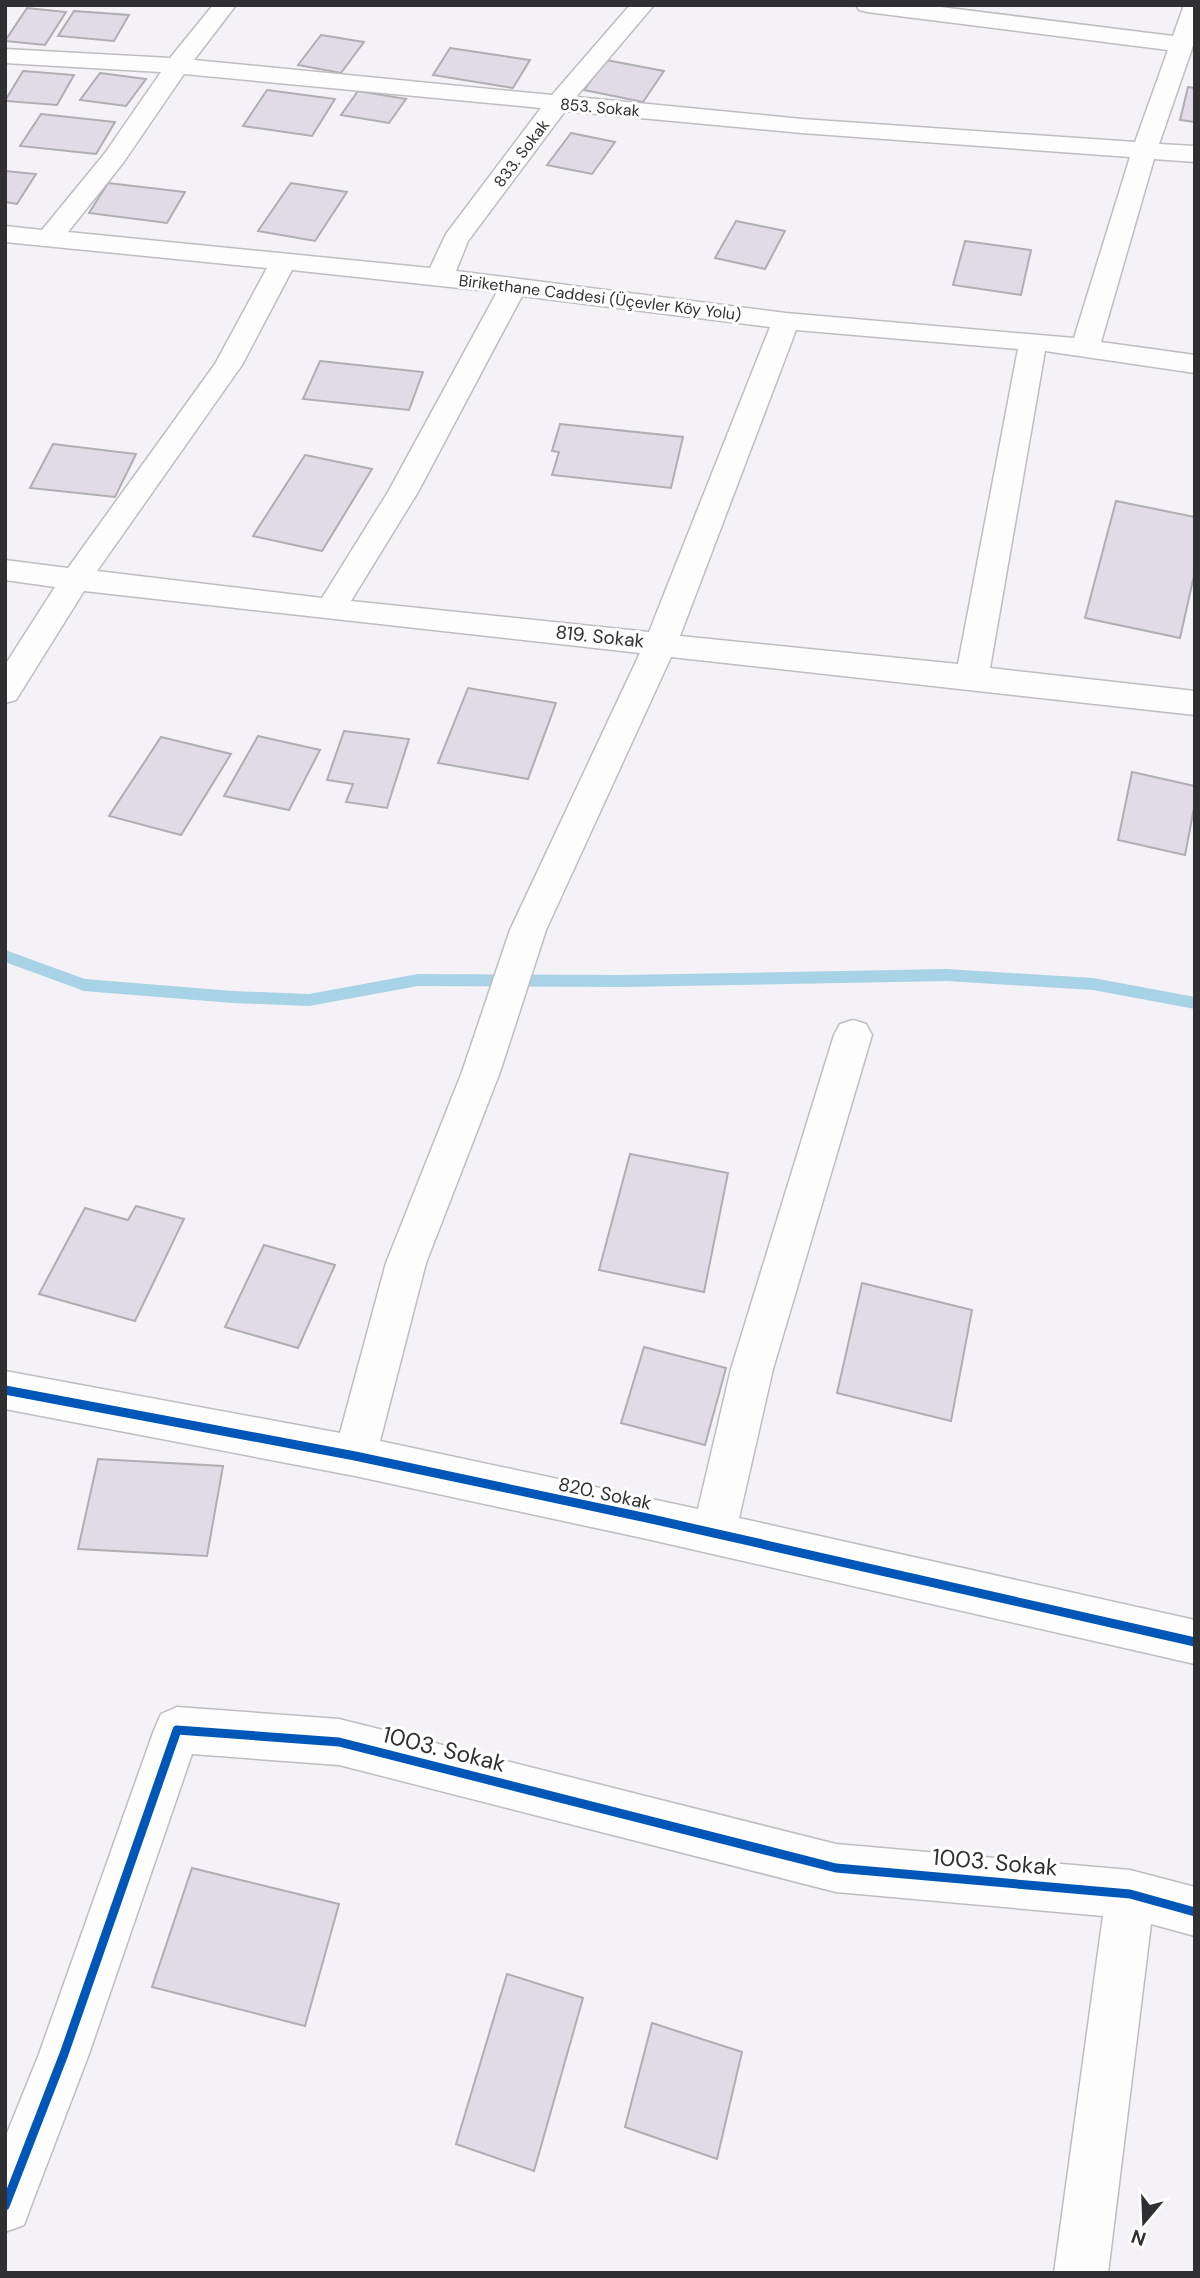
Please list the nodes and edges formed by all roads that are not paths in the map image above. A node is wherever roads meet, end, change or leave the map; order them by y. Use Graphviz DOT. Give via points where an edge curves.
graph roads {
  1 [pos="225,5"];
  2 [pos="643,5"];
  3 [pos="867,5"];
  4 [pos="1195,6"];
  5 [pos="1180,44"];
  6 [pos="5,56"];
  7 [pos="177,66"];
  8 [pos="558,103"];
  9 [pos="1144,151"];
  10 [pos="1195,154"];
  11 [pos="26,237"];
  12 [pos="5,259"];
  13 [pos="283,262"];
  14 [pos="440,277"];
  15 [pos="515,286"];
  16 [pos="786,321"];
  17 [pos="1033,341"];
  18 [pos="1085,348"];
  19 [pos="1195,364"];
  20 [pos="5,570"];
  21 [pos="75,580"];
  22 [pos="331,609"];
  23 [pos="661,643"];
  24 [pos="972,677"];
  25 [pos="5,692"];
  26 [pos="1195,703"];
  27 [pos="853,1035"];
  28 [pos="5,1390"];
  29 [pos="355,1456"];
  30 [pos="714,1533"];
  31 [pos="1195,1642"];
  32 [pos="1130,1894"];
  33 [pos="1195,1912"];
  34 [pos="5,2206"];
  35 [pos="1081,2273"];
  1 -- 7 [label="street"];
  2 -- 8 [label="street, 833. Sokak"];
  3 -- 5 [label="street"];
  4 -- 5 [label="street"];
  5 -- 9 [label="street"];
  6 -- 7 [label="street, 853. Sokak"];
  7 -- 8 [label="street, 853. Sokak"];
  7 -- 11 [label="street" via="114,158"];
  8 -- 9 [label="street, 853. Sokak"];
  8 -- 14 [label="street, 833. Sokak" via="455,240"];
  9 -- 10 [label="street, 853. Sokak"];
  9 -- 18 [label="street"];
  11 -- 12 [label="street"];
  11 -- 13 [label="street, Birikethane Caddesi (Üçevler Köy Yolu)"];
  13 -- 14 [label="street, Birikethane Caddesi (Üçevler Köy Yolu)"];
  13 -- 21 [label="street" via="228,365"];
  14 -- 15 [label="street, Birikethane Caddesi (Üçevler Köy Yolu)"];
  15 -- 16 [label="street, Birikethane Caddesi (Üçevler Köy Yolu)"];
  15 -- 22 [label="street" via="403,492"];
  16 -- 17 [label="street, Birikethane Caddesi (Üçevler Köy Yolu)"];
  16 -- 23 [label="street"];
  17 -- 18 [label="street, Birikethane Caddesi (Üçevler Köy Yolu)"];
  17 -- 24 [label="street"];
  18 -- 19 [label="street, Birikethane Caddesi (Üçevler Köy Yolu)"];
  20 -- 21 [label="street, 819. Sokak"];
  21 -- 22 [label="street, 819. Sokak"];
  21 -- 25 [label="street"];
  22 -- 23 [label="street, 819. Sokak"];
  23 -- 24 [label="street, 819. Sokak"];
  23 -- 29 [label="street" via="528,930 481,1072 406,1263"];
  24 -- 26 [label="street, 819. Sokak"];
  27 -- 30 [label="street" via="752,1369"];
  28 -- 29 [label="street, 820. Sokak"];
  29 -- 30 [label="street, 820. Sokak"];
  30 -- 31 [label="street, 820. Sokak"];
  32 -- 33 [label="street, 1003. Sokak"];
  32 -- 34 [label="street, 1003. Sokak" via="836,1868 339,1742 177,1730 64,2054"];
  32 -- 35 [label="street"];
}
